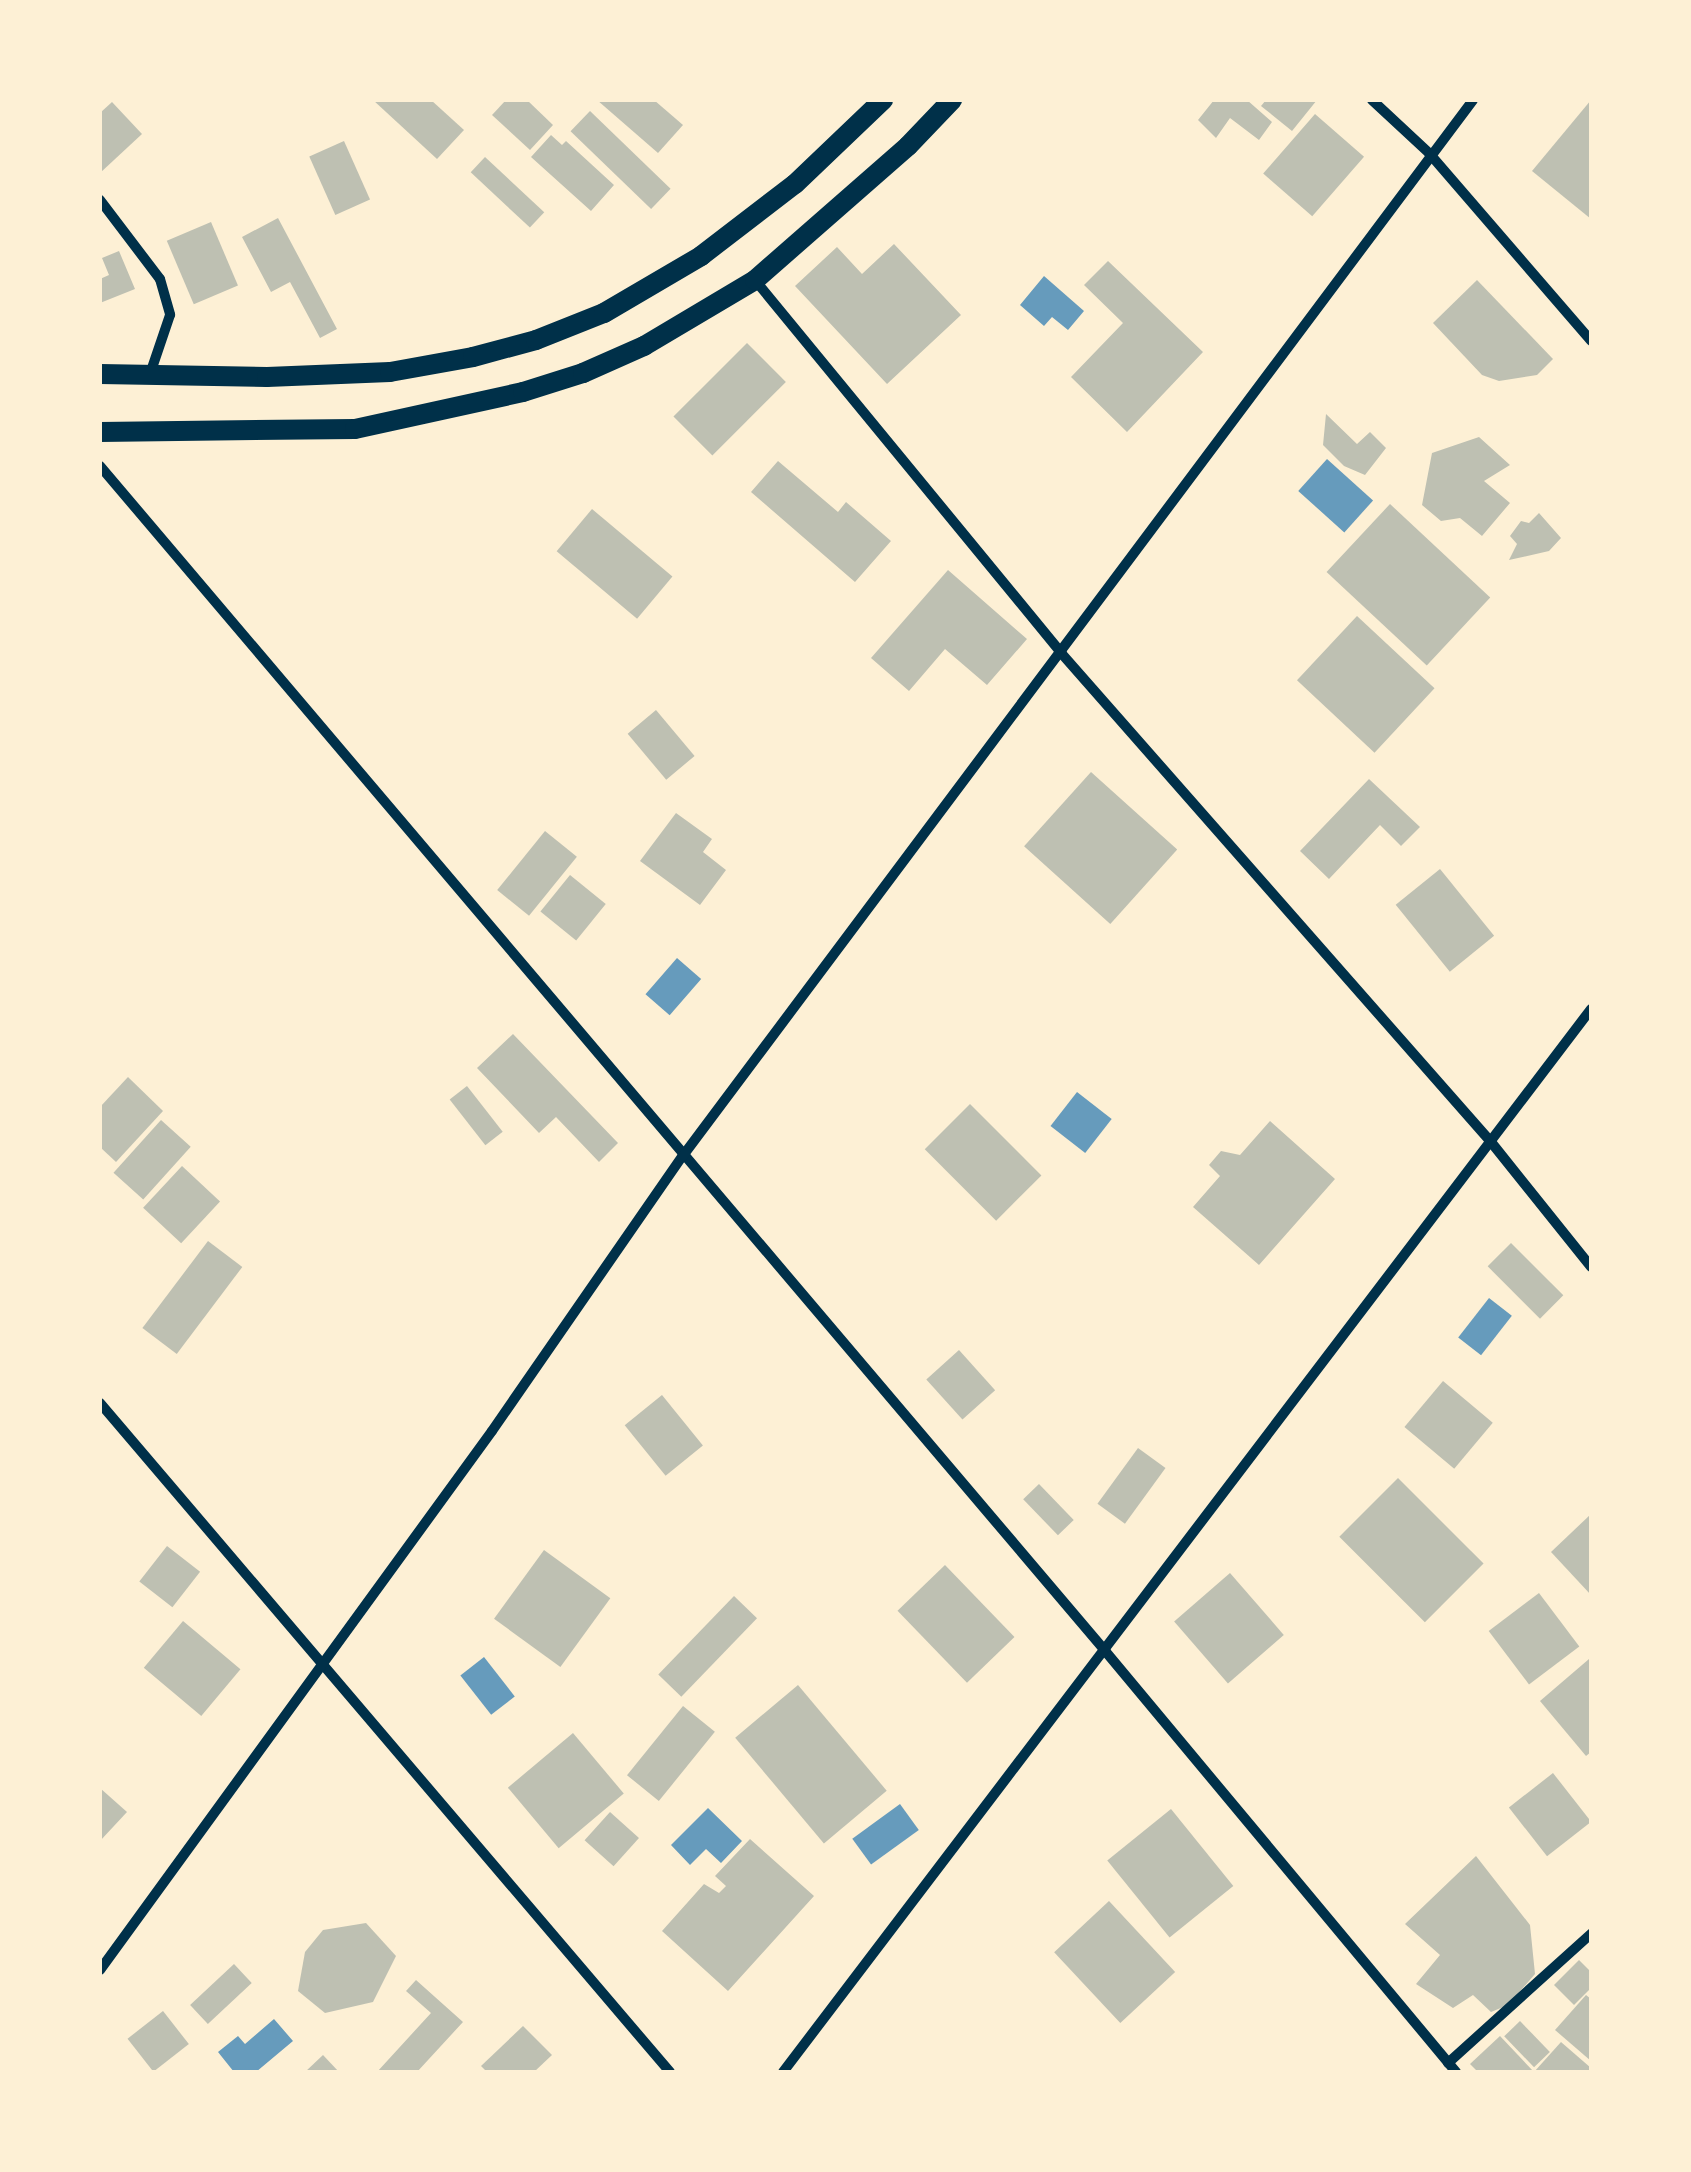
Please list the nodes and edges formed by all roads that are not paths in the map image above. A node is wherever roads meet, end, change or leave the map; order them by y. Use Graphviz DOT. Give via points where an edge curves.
graph roads {
  1 [pos="883,100"];
  2 [pos="952,100"];
  3 [pos="1372,100"];
  4 [pos="1473,100"];
  5 [pos="1430,153"];
  6 [pos="100,200"];
  7 [pos="755,280"];
  8 [pos="1591,341"];
  9 [pos="100,374"];
  10 [pos="150,375"];
  11 [pos="100,432"];
  12 [pos="100,466"];
  13 [pos="1062,654"];
  14 [pos="1591,1009"];
  15 [pos="1492,1142"];
  16 [pos="682,1157"];
  17 [pos="1591,1267"];
  18 [pos="100,1403"];
  19 [pos="1106,1652"];
  20 [pos="322,1660"];
  21 [pos="1591,1934"];
  22 [pos="100,1970"];
  23 [pos="1452,2068"];
  24 [pos="670,2072"];
  25 [pos="783,2072"];
  1 -- 10 [label="main road" via="795,184 701,256 604,313 536,340 390,372"];
  2 -- 7 [label="main road"];
  3 -- 5 [label="street"];
  4 -- 5 [label="street"];
  5 -- 8 [label="street"];
  5 -- 13 [label="street"];
  6 -- 10 [label="street" via="160,279 170,315"];
  7 -- 11 [label="main road" via="644,346 523,392 355,429"];
  7 -- 13 [label="street"];
  9 -- 10 [label="main road"];
  12 -- 16 [label="street"];
  13 -- 15 [label="street"];
  13 -- 16 [label="street"];
  14 -- 15 [label="street"];
  15 -- 17 [label="street"];
  15 -- 19 [label="street"];
  16 -- 19 [label="street"];
  16 -- 20 [label="street"];
  18 -- 20 [label="street"];
  19 -- 23 [label="street"];
  19 -- 25 [label="street"];
  20 -- 22 [label="street"];
  20 -- 24 [label="street"];
  21 -- 23 [label="street"];
}
